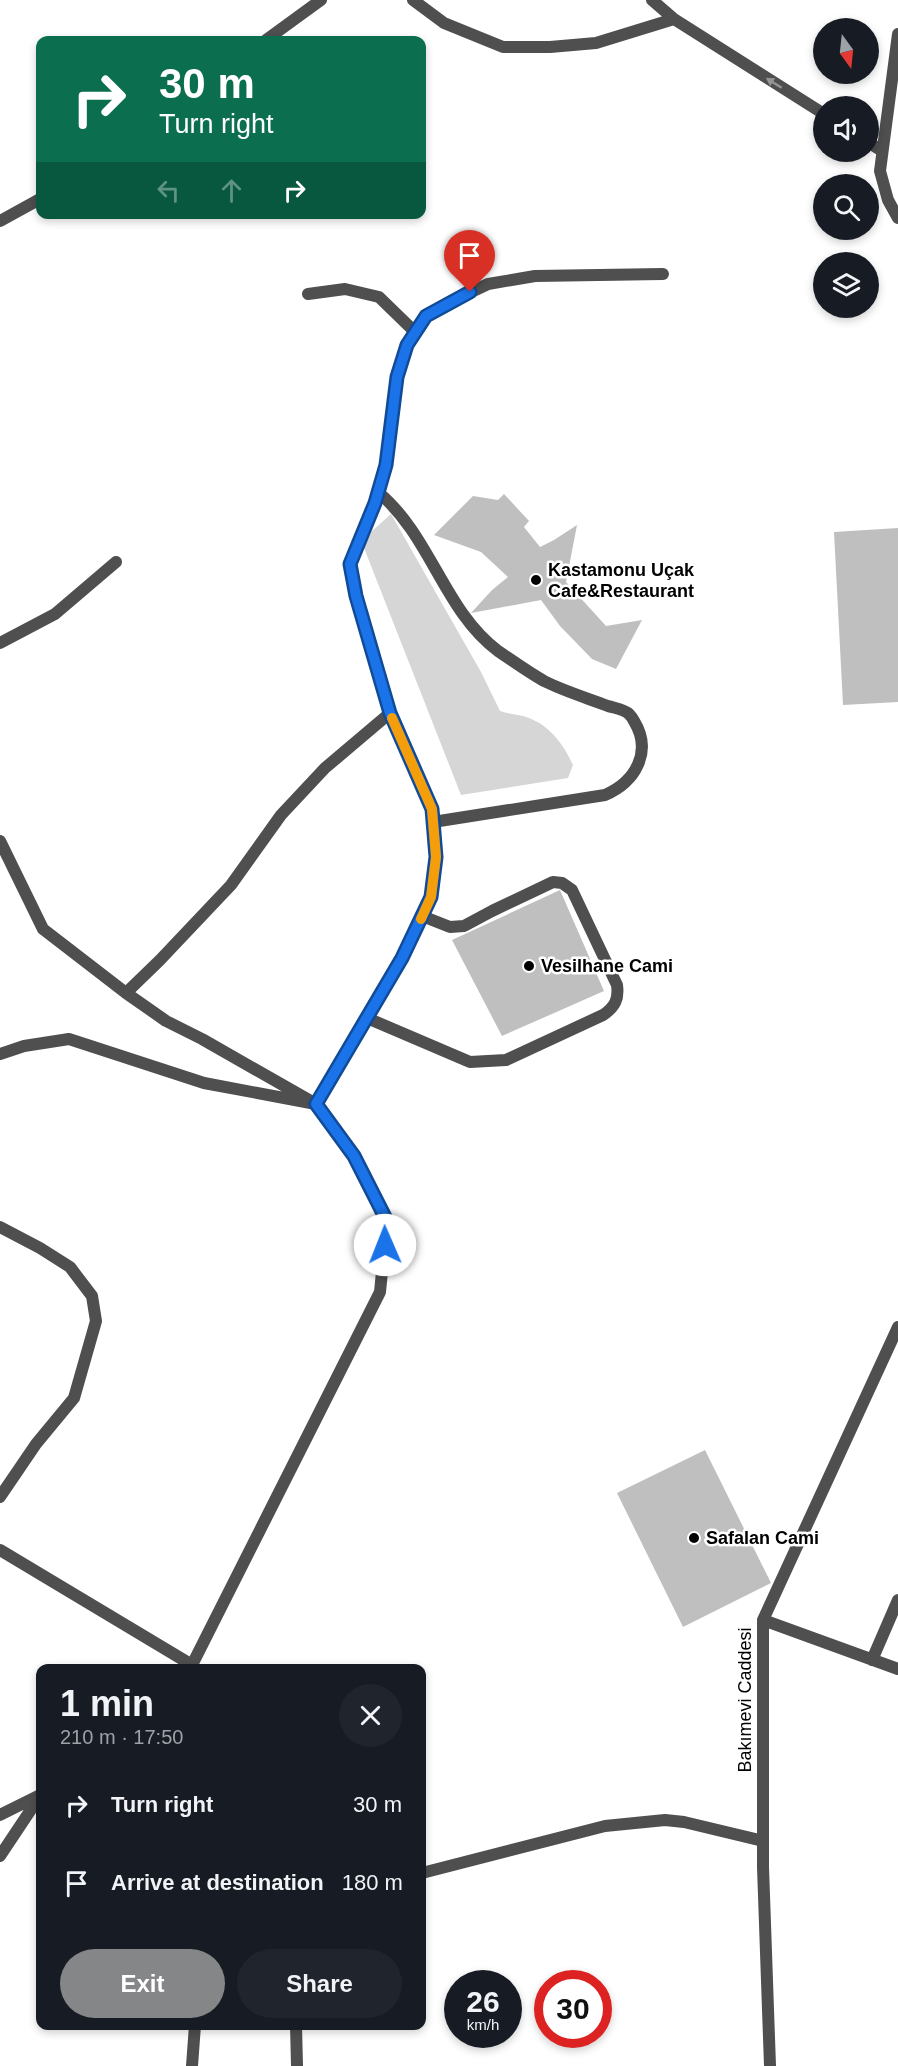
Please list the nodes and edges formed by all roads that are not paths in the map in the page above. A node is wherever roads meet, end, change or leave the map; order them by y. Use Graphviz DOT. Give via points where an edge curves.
graph roads {
  1 [pos="321,0"];
  2 [pos="413,0"];
  3 [pos="652,0"];
  4 [pos="674,19"];
  5 [pos="898,34"];
  6 [pos="272,36"];
  7 [pos="813,107"];
  8 [pos="879,149"];
  9 [pos="882,151"];
  10 [pos="36,201"];
  11 [pos="898,218"];
  12 [pos="0,221"];
  13 [pos="663,274"];
  14 [pos="308,294"];
  15 [pos="415,332"];
  16 [pos="378,492"];
  17 [pos="116,562"];
  18 [pos="0,643"];
  19 [pos="390,713"];
  20 [pos="433,822"];
  21 [pos="0,841"];
  22 [pos="422,916"];
  23 [pos="126,993"];
  24 [pos="367,1018"];
  25 [pos="0,1054"];
  26 [pos="316,1104"];
  27 [pos="0,1227"];
  28 [pos="898,1327"];
  29 [pos="0,1497"];
  30 [pos="0,1550"];
  31 [pos="898,1600"];
  32 [pos="763,1620"];
  33 [pos="872,1660"];
  34 [pos="187,1664"];
  35 [pos="191,1664"];
  36 [pos="898,1669"];
  37 [pos="36,1798"];
  38 [pos="36,1802"];
  39 [pos="0,1815"];
  40 [pos="763,1841"];
  41 [pos="0,1856"];
  42 [pos="426,1873"];
  43 [pos="195,2030"];
  44 [pos="296,2030"];
  45 [pos="192,2066"];
  46 [pos="297,2066"];
  47 [pos="770,2066"];
  1 -- 6 [label="street"];
  2 -- 4 [label="street" via="444,23 503,47 596,43"];
  3 -- 4 [label="street"];
  7 -- 4 [label="street, one-way"];
  5 -- 9 [label="street"];
  8 -- 9 [label="street"];
  9 -- 11 [label="street" via="880,171"];
  10 -- 12 [label="street"];
  13 -- 15 [label="street" via="535,276 488,284 426,316"];
  14 -- 15 [label="street" via="345,289 378,297"];
  15 -- 16 [label="street" via="397,377 386,465"];
  16 -- 19 [label="street" via="350,564"];
  16 -- 20 [label="street" via="393,505 427,552 466,621 480,636 544,681 628,713 640,734 636,770 628,781 605,795"];
  17 -- 18 [label="street" via="55,614"];
  19 -- 20 [label="street" via="432,809"];
  19 -- 23 [label="street" via="318,776 281,815 231,885"];
  20 -- 22 [label="street" via="436,857 431,897"];
  21 -- 23 [label="street" via="43,928"];
  22 -- 24 [label="street"];
  22 -- 24 [label="street" via="450,927 464,926 553,882 567,885 617,985 614,1006 603,1015 506,1060 470,1062"];
  23 -- 26 [label="street" via="166,1021"];
  24 -- 26 [label="street"];
  25 -- 26 [label="street" via="69,1039 204,1083"];
  26 -- 35 [label="street" via="354,1156 387,1221 380,1292"];
  27 -- 29 [label="street" via="70,1267 92,1296 96,1321 74,1398"];
  28 -- 32 [label="street, Bakımevi Caddesi"];
  30 -- 34 [label="street"];
  31 -- 33 [label="street"];
  32 -- 33 [label="street"];
  32 -- 40 [label="street, Bakımevi Caddesi"];
  33 -- 36 [label="street"];
  37 -- 39 [label="street"];
  38 -- 41 [label="street"];
  40 -- 42 [label="street" via="684,1822 653,1821 605,1826"];
  40 -- 47 [label="street, Bakımevi Caddesi"];
  43 -- 45 [label="street"];
  44 -- 46 [label="street"];
}
